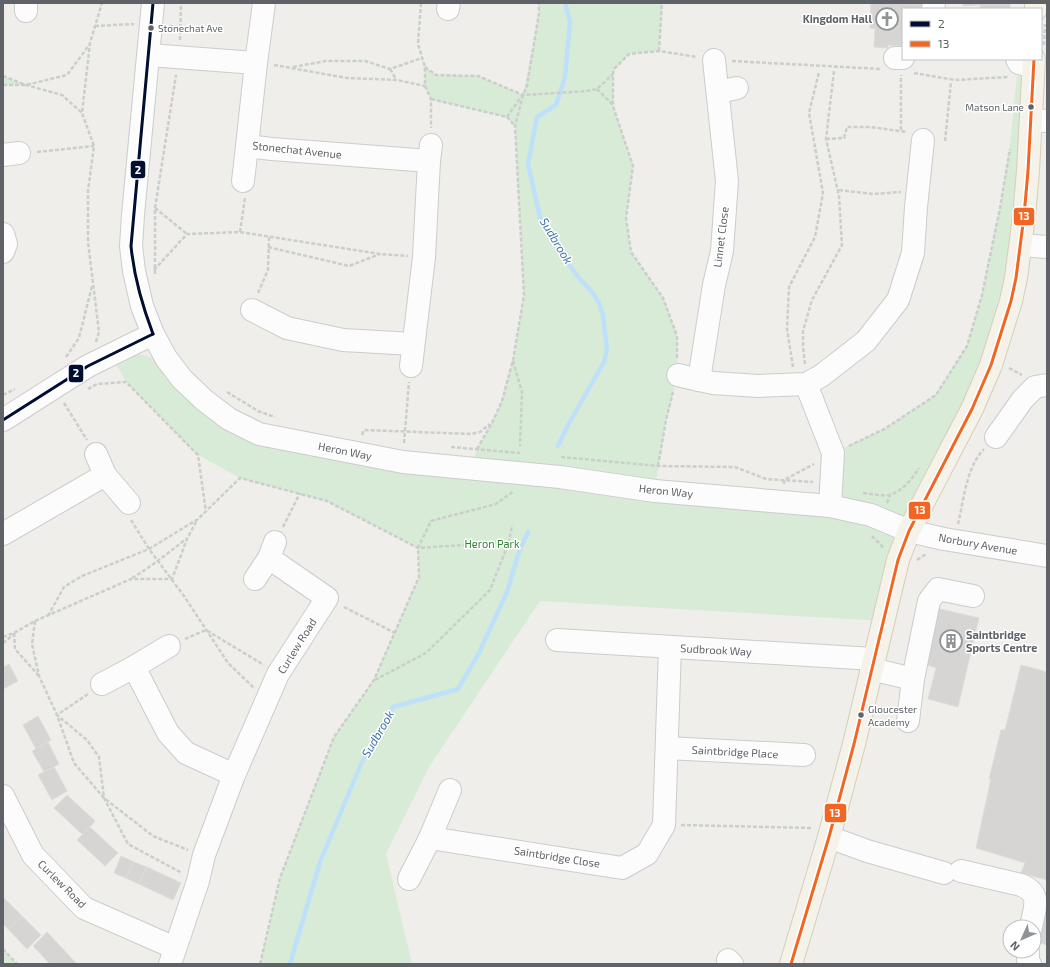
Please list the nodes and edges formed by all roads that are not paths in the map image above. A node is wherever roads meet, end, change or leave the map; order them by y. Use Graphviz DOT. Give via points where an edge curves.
graph roads {
  1 [pos="153,3"];
  2 [pos="264,3"];
  3 [pos="149,55"];
  4 [pos="714,60"];
  5 [pos="1028,62"];
  6 [pos="256,63"];
  7 [pos="1039,121"];
  8 [pos="923,136"];
  9 [pos="247,146"];
  10 [pos="243,181"];
  11 [pos="3,234"];
  12 [pos="1021,245"];
  13 [pos="1047,247"];
  14 [pos="3,252"];
  15 [pos="250,311"];
  16 [pos="153,334"];
  17 [pos="413,344"];
  18 [pos="411,366"];
  19 [pos="678,375"];
  20 [pos="802,379"];
  21 [pos="699,380"];
  22 [pos="1044,385"];
  23 [pos="3,420"];
  24 [pos="996,437"];
  25 [pos="96,454"];
  26 [pos="105,475"];
  27 [pos="129,504"];
  28 [pos="830,506"];
  29 [pos="909,531"];
  30 [pos="3,534"];
  31 [pos="1047,556"];
  32 [pos="256,579"];
  33 [pos="973,596"];
  34 [pos="169,646"];
  35 [pos="565,646"];
  36 [pos="670,647"];
  37 [pos="873,664"];
  38 [pos="134,666"];
  39 [pos="913,680"];
  40 [pos="102,684"];
  41 [pos="908,721"];
  42 [pos="667,748"];
  43 [pos="804,755"];
  44 [pos="234,775"];
  45 [pos="450,790"];
  46 [pos="3,796"];
  47 [pos="830,832"];
  48 [pos="430,838"];
  49 [pos="410,879"];
  50 [pos="1032,919"];
  51 [pos="172,956"];
  52 [pos="791,964"];
  1 -- 3 [label="street, Heron Way"];
  2 -- 6 [label="street, Stonechat Avenue"];
  3 -- 6 [label="street"];
  3 -- 16 [label="street, Heron Way" via="131,246 142,306"];
  4 -- 21 [label="street, Linnet Close" via="727,90 727,181 722,251"];
  5 -- 7 [label="main road"];
  6 -- 9 [label="street, Stonechat Avenue"];
  7 -- 12 [label="main road" via="1028,171"];
  8 -- 20 [label="street" via="912,253 898,300 866,340 821,376"];
  9 -- 10 [label="street"];
  9 -- 17 [label="street, Stonechat Avenue" via="272,149 430,153 424,257"];
  11 -- 14 [label="street" via="6,244"];
  12 -- 13 [label="street"];
  12 -- 29 [label="main road" via="1011,301 992,360 972,409"];
  15 -- 17 [label="street" via="287,328 343,340"];
  16 -- 23 [label="street" via="88,366"];
  16 -- 28 [label="street, Heron Way" via="166,358 182,379 204,400 229,419 259,434 403,462 536,475 655,491"];
  17 -- 18 [label="street"];
  19 -- 21 [label="street"];
  20 -- 21 [label="street" via="758,386"];
  20 -- 28 [label="street" via="834,453"];
  22 -- 24 [label="street" via="1035,387 1023,399"];
  25 -- 26 [label="street"];
  26 -- 27 [label="street"];
  26 -- 30 [label="street"];
  28 -- 29 [label="street, Heron Way" via="870,515"];
  29 -- 31 [label="street, Norbury Avenue"];
  29 -- 37 [label="main road" via="898,560"];
  32 -- 44 [label="street, Curlew Road" via="272,550 335,603 278,674"];
  33 -- 39 [label="street" via="938,589 929,601"];
  34 -- 38 [label="street"];
  35 -- 36 [label="street, Sudbrook Way"];
  36 -- 37 [label="street, Sudbrook Way"];
  36 -- 42 [label="street, Saintbridge Close"];
  37 -- 39 [label="street, Sudbrook Way"];
  37 -- 47 [label="main road"];
  38 -- 40 [label="street"];
  38 -- 44 [label="street" via="168,733 186,753"];
  39 -- 41 [label="street"];
  42 -- 43 [label="street, Saintbridge Place"];
  42 -- 48 [label="street, Saintbridge Close" via="664,825 647,854 622,868"];
  44 -- 51 [label="street, Curlew Road" via="204,855 198,881"];
  45 -- 48 [label="street"];
  46 -- 51 [label="street, Curlew Road" via="33,855 84,908"];
  47 -- 50 [label="street" via="867,851 1029,888 1036,898"];
  47 -- 52 [label="main road"];
  48 -- 49 [label="street"];
}
